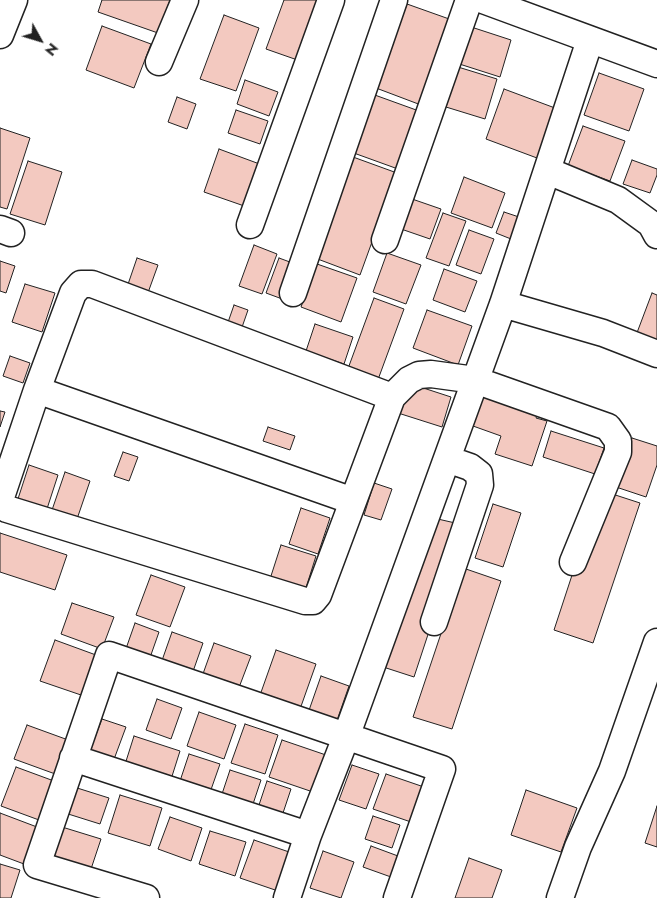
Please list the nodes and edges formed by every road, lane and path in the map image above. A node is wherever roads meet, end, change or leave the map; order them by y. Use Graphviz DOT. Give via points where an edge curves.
graph roads {
  1 [pos="14,0"];
  2 [pos="185,0"];
  3 [pos="331,0"];
  4 [pos="394,0"];
  5 [pos="470,0"];
  6 [pos="483,0"];
  7 [pos="0,35"];
  8 [pos="590,40"];
  9 [pos="159,62"];
  10 [pos="657,64"];
  11 [pos="548,171"];
  12 [pos="250,225"];
  13 [pos="657,235"];
  14 [pos="385,240"];
  15 [pos="293,293"];
  16 [pos="503,304"];
  17 [pos="657,354"];
  18 [pos="475,380"];
  19 [pos="36,390"];
  20 [pos="392,397"];
  21 [pos="447,459"];
  22 [pos="0,500"];
  23 [pos="353,501"];
  24 [pos="574,562"];
  25 [pos="434,622"];
  26 [pos="657,642"];
  27 [pos="346,737"];
  28 [pos="73,758"];
  29 [pos="308,835"];
  30 [pos="146,898"];
  31 [pos="287,898"];
  32 [pos="397,898"];
  33 [pos="560,898"];
  1 -- 7 [label="street"];
  2 -- 9 [label="street"];
  3 -- 12 [label="street"];
  4 -- 15 [label="street"];
  5 -- 14 [label="street"];
  6 -- 8 [label="street"];
  8 -- 10 [label="street"];
  8 -- 11 [label="street"];
  11 -- 13 [label="street" via="618,200 651,224"];
  11 -- 16 [label="street"];
  16 -- 17 [label="street" via="603,333"];
  16 -- 18 [label="street"];
  18 -- 20 [label="street" via="418,375"];
  18 -- 21 [label="street"];
  18 -- 24 [label="street" via="608,427 618,441 618,452"];
  19 -- 20 [label="street" via="73,293 81,284 92,284"];
  19 -- 22 [label="street"];
  19 -- 23 [label="street"];
  20 -- 23 [label="street"];
  21 -- 25 [label="street" via="470,467 479,474 480,485"];
  21 -- 27 [label="street"];
  22 -- 23 [label="street" via="1,506 7,509 313,602"];
  26 -- 33 [label="street" via="612,771 578,847"];
  27 -- 28 [label="street" via="109,655"];
  27 -- 29 [label="street"];
  27 -- 32 [label="street" via="442,769"];
  28 -- 29 [label="street"];
  28 -- 30 [label="street" via="37,865"];
  29 -- 31 [label="street"];
}
